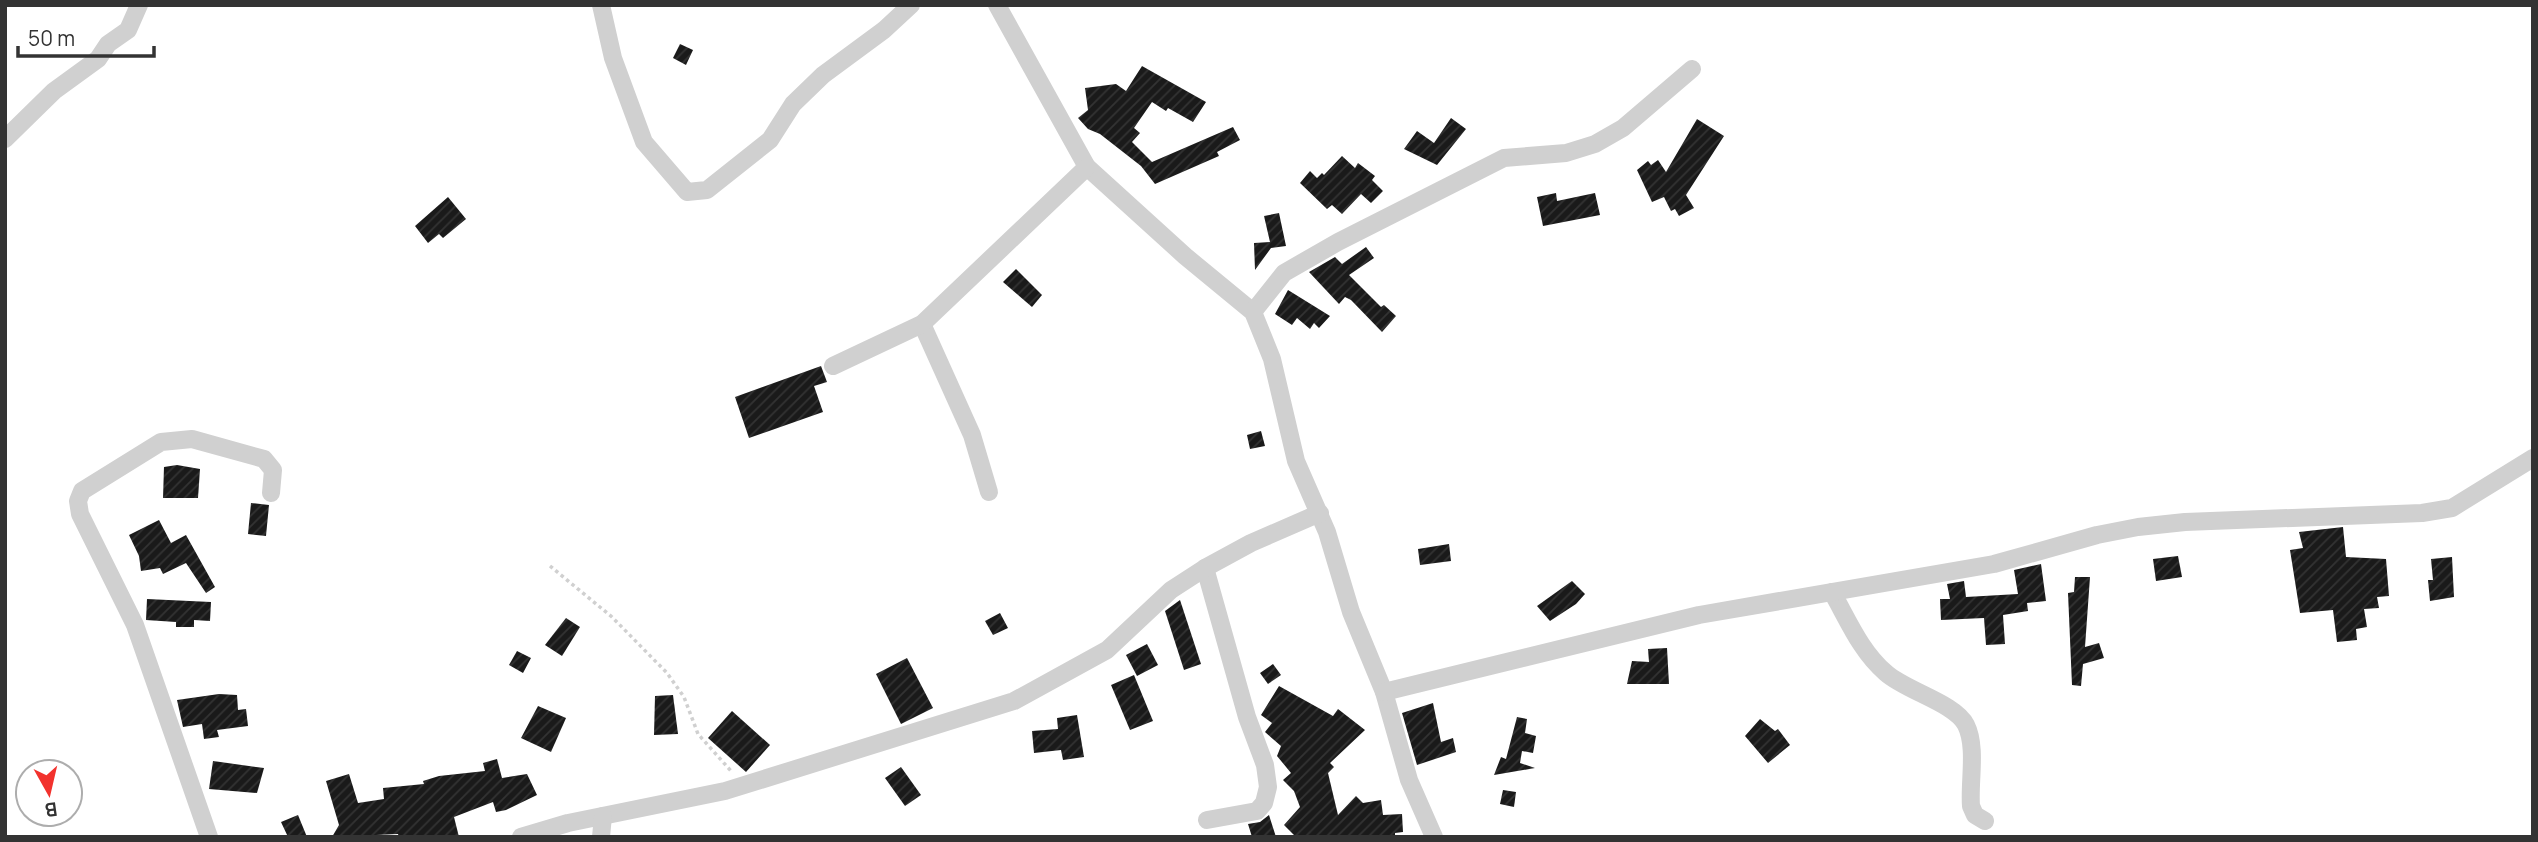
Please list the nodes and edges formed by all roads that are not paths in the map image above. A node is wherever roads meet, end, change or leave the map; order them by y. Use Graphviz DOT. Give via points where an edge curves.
graph roads {
  1 [pos="139,5"];
  2 [pos="601,5"];
  3 [pos="911,5"];
  4 [pos="997,5"];
  5 [pos="1692,69"];
  6 [pos="5,139"];
  7 [pos="1087,167"];
  8 [pos="1252,312"];
  9 [pos="922,324"];
  10 [pos="834,366"];
  11 [pos="2533,458"];
  12 [pos="989,492"];
  13 [pos="271,493"];
  14 [pos="1320,513"];
  15 [pos="1205,568"];
  16 [pos="1832,592"];
  17 [pos="1384,691"];
  18 [pos="603,816"];
  19 [pos="1207,820"];
  20 [pos="1985,821"];
  21 [pos="209,837"];
  22 [pos="521,837"];
  23 [pos="601,837"];
  24 [pos="1434,837"];
  1 -- 6 [label="street" via="128,30"];
  2 -- 3 [label="street" via="613,58 644,142 687,192 707,190 770,140 793,104 823,75"];
  4 -- 7 [label="street"];
  5 -- 8 [label="street" via="1623,128 1595,144 1566,153 1504,158 1338,242 1284,273"];
  7 -- 8 [label="street"];
  7 -- 9 [label="street"];
  8 -- 14 [label="street" via="1272,359 1296,461"];
  9 -- 10 [label="street"];
  9 -- 12 [label="street" via="972,435"];
  11 -- 16 [label="street" via="2442,510 2138,527 2013,561"];
  13 -- 21 [label="street" via="273,470 264,459 192,439 161,442 82,492 78,501 80,514 135,625"];
  14 -- 15 [label="street"];
  14 -- 17 [label="street" via="1351,612"];
  15 -- 18 [label="street" via="1171,590 1107,650 1014,701 745,785"];
  15 -- 19 [label="street" via="1268,787 1264,803 1256,811"];
  16 -- 17 [label="street" via="1699,615"];
  16 -- 20 [label="street" via="1864,648 1884,671 1965,723 1970,737 1971,806"];
  17 -- 24 [label="street" via="1409,780"];
  18 -- 22 [label="street"];
  18 -- 23 [label="street"];
}
